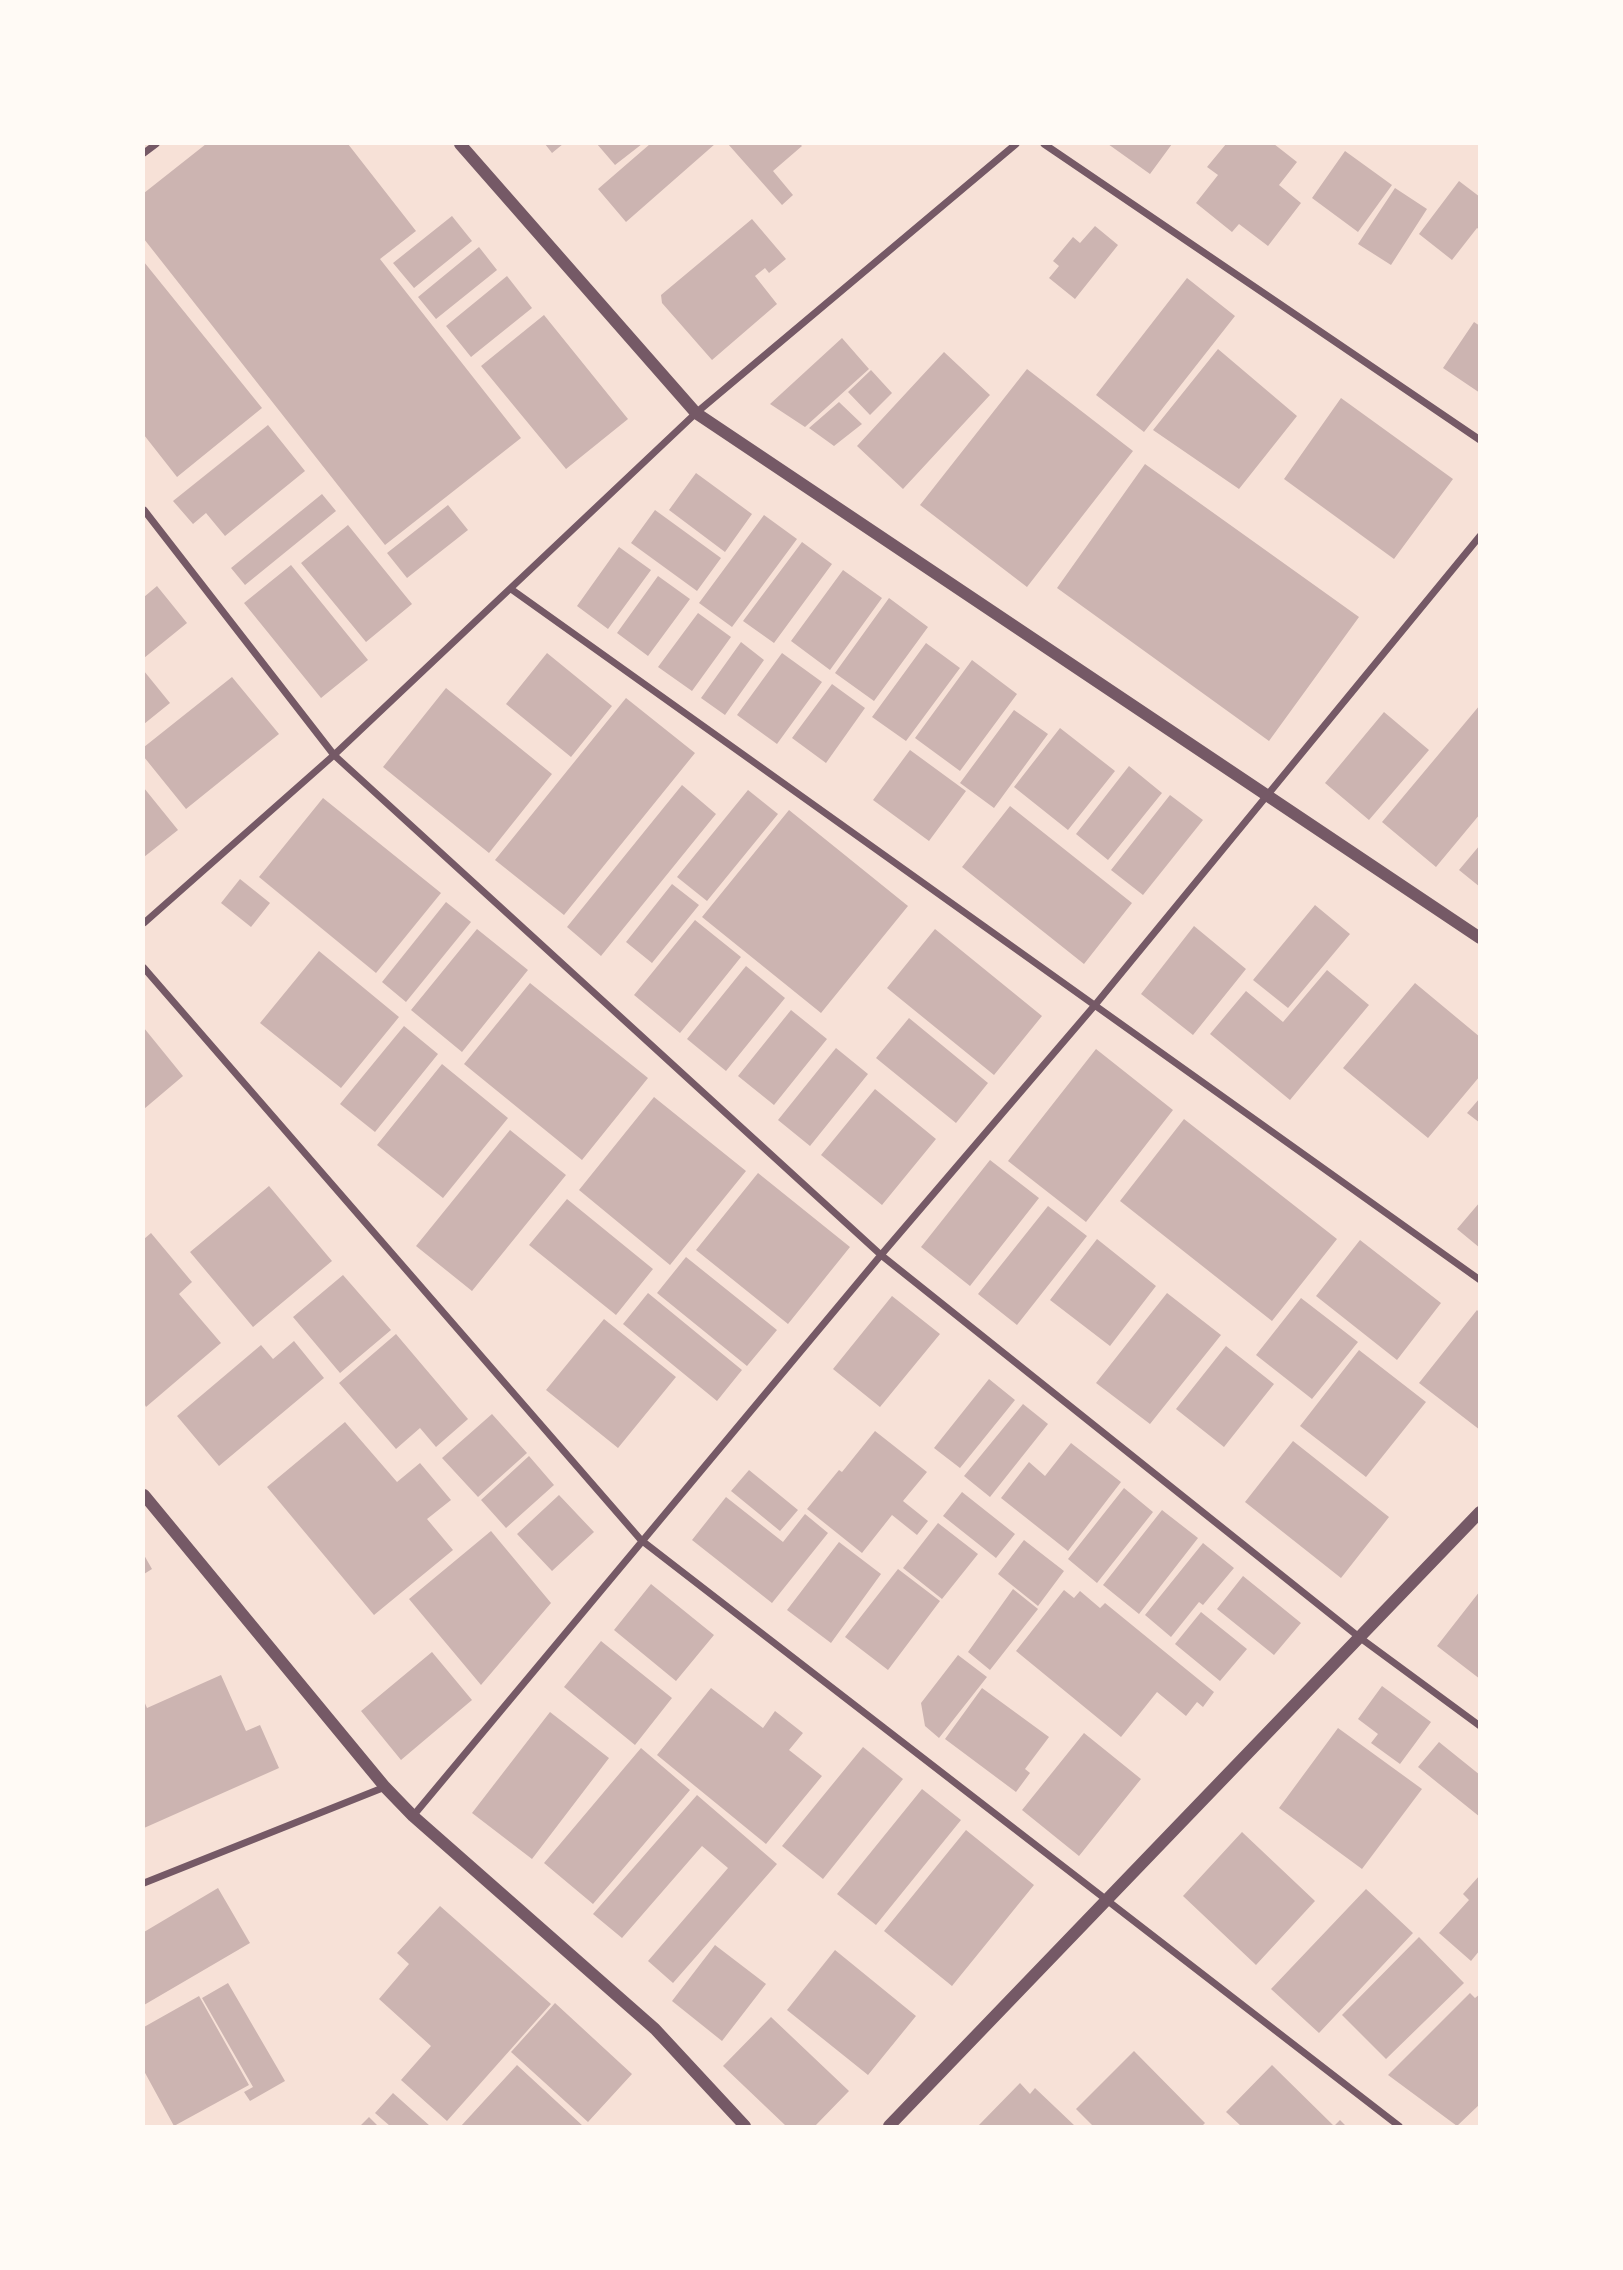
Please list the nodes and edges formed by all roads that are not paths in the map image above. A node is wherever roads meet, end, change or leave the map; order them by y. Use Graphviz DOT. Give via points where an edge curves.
graph roads {
  1 [pos="156,144"];
  2 [pos="460,144"];
  3 [pos="1016,144"];
  4 [pos="1044,144"];
  5 [pos="144,153"];
  6 [pos="696,413"];
  7 [pos="1479,440"];
  8 [pos="144,510"];
  9 [pos="1479,536"];
  10 [pos="511,589"];
  11 [pos="334,755"];
  12 [pos="1266,795"];
  13 [pos="144,923"];
  14 [pos="1479,938"];
  15 [pos="144,968"];
  16 [pos="1096,1005"];
  17 [pos="881,1255"];
  18 [pos="1479,1280"];
  19 [pos="144,1495"];
  20 [pos="149,1505"];
  21 [pos="1479,1512"];
  22 [pos="641,1540"];
  23 [pos="1359,1636"];
  24 [pos="1479,1726"];
  25 [pos="385,1787"];
  26 [pos="413,1816"];
  27 [pos="144,1882"];
  28 [pos="1107,1899"];
  29 [pos="745,2126"];
  30 [pos="889,2126"];
  31 [pos="1399,2126"];
  1 -- 5 [label="street"];
  2 -- 6 [label="street"];
  3 -- 6 [label="street"];
  4 -- 7 [label="street"];
  6 -- 10 [label="street"];
  6 -- 12 [label="street"];
  8 -- 11 [label="street"];
  9 -- 12 [label="street"];
  10 -- 11 [label="street"];
  10 -- 16 [label="street"];
  11 -- 13 [label="street"];
  11 -- 17 [label="street"];
  12 -- 14 [label="street"];
  12 -- 16 [label="street"];
  15 -- 22 [label="street"];
  16 -- 17 [label="street"];
  16 -- 18 [label="street"];
  17 -- 22 [label="street"];
  17 -- 23 [label="street"];
  19 -- 20 [label="street"];
  20 -- 25 [label="street"];
  21 -- 23 [label="street"];
  22 -- 26 [label="street"];
  22 -- 28 [label="street"];
  23 -- 24 [label="street"];
  23 -- 28 [label="street"];
  25 -- 26 [label="street"];
  25 -- 27 [label="street"];
  26 -- 29 [label="street" via="654,2029"];
  28 -- 30 [label="street"];
  28 -- 31 [label="street"];
}
